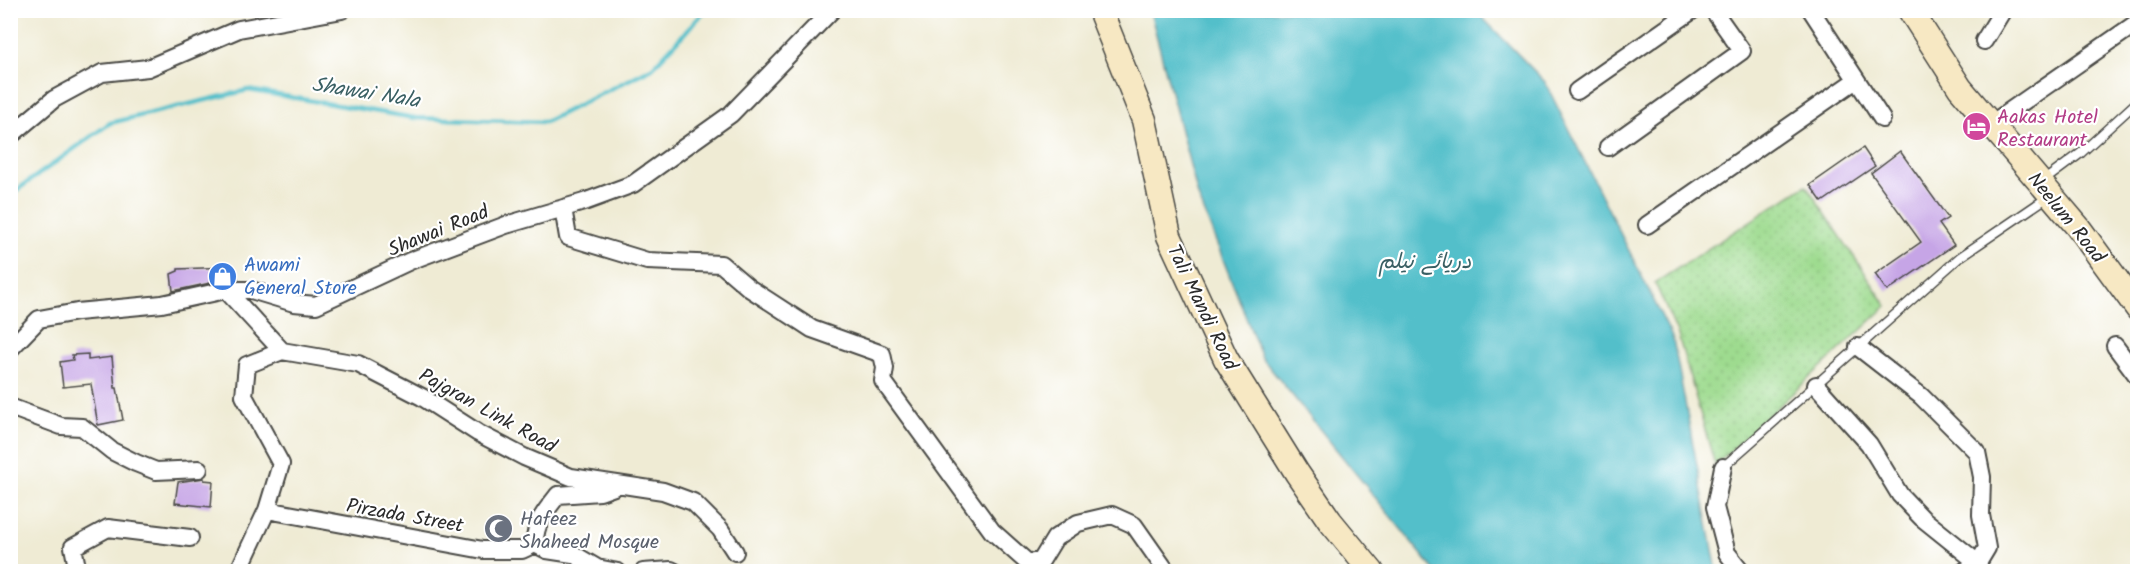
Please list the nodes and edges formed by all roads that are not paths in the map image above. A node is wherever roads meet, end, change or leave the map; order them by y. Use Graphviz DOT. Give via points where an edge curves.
graph roads {
  1 [pos="342,10"];
  2 [pos="832,10"];
  3 [pos="1100,10"];
  4 [pos="1693,10"];
  5 [pos="1713,10"];
  6 [pos="1811,10"];
  7 [pos="1910,10"];
  8 [pos="2003,10"];
  9 [pos="2138,21"];
  10 [pos="1984,41"];
  11 [pos="1856,80"];
  12 [pos="1576,91"];
  13 [pos="2138,100"];
  14 [pos="1882,119"];
  15 [pos="1991,124"];
  16 [pos="10,136"];
  17 [pos="1608,147"];
  18 [pos="2046,189"];
  19 [pos="563,208"];
  20 [pos="1647,225"];
  21 [pos="226,290"];
  22 [pos="2138,309"];
  23 [pos="2115,345"];
  24 [pos="1858,347"];
  25 [pos="10,349"];
  26 [pos="282,351"];
  27 [pos="2138,377"];
  28 [pos="1816,385"];
  29 [pos="10,407"];
  30 [pos="1724,467"];
  31 [pos="199,470"];
  32 [pos="621,485"];
  33 [pos="267,510"];
  34 [pos="190,538"];
  35 [pos="535,544"];
  36 [pos="735,552"];
  37 [pos="1970,567"];
  38 [pos="78,572"];
  39 [pos="238,572"];
  40 [pos="618,572"];
  41 [pos="644,572"];
  42 [pos="675,572"];
  43 [pos="1167,572"];
  44 [pos="1372,572"];
  45 [pos="1742,572"];
  1 -- 16 [label="street" via="239,28 148,68 102,73 54,99"];
  2 -- 19 [label="street, Shawai Road" via="731,114 633,184"];
  3 -- 44 [label="street, Tali Mandi Road" via="1144,120 1169,236 1226,359 1297,473"];
  4 -- 12 [label="street"];
  5 -- 17 [label="street" via="1742,51"];
  6 -- 11 [label="street"];
  7 -- 15 [label="street, Neelum Road" via="1960,88"];
  8 -- 10 [label="street"];
  9 -- 15 [label="street"];
  11 -- 14 [label="street"];
  11 -- 20 [label="street"];
  13 -- 18 [label="lane"];
  15 -- 18 [label="street, Neelum Road"];
  18 -- 22 [label="street, Neelum Road"];
  18 -- 24 [label="lane" via="1960,257"];
  19 -- 21 [label="street, Shawai Road" via="410,261 316,305 251,290"];
  19 -- 43 [label="street" via="568,237 647,261 721,264 749,288 812,329 882,354 883,381 992,531 1028,563 1041,561 1055,538 1078,523 1112,515 1134,525"];
  21 -- 25 [label="street, Shawai Road" via="162,304 76,312 39,320"];
  21 -- 26 [label="street"];
  23 -- 27 [label="street"];
  24 -- 28 [label="lane"];
  24 -- 37 [label="street" via="1921,396 1977,452 1987,548"];
  26 -- 32 [label="street, Pajgran Link Road" via="358,364 524,458 571,477"];
  26 -- 33 [label="street" via="248,365 244,396 281,465"];
  28 -- 30 [label="lane"];
  28 -- 37 [label="street" via="1869,444 1900,495"];
  29 -- 31 [label="street" via="61,426 82,427 112,451 156,471"];
  30 -- 45 [label="street" via="1715,507 1727,553"];
  32 -- 35 [label="street" via="600,492 558,495 542,515"];
  32 -- 36 [label="street, Pajgran Link Road" via="663,490 693,502 720,529"];
  33 -- 35 [label="street, Pirzada Street" via="483,550 522,550"];
  33 -- 39 [label="street"];
  34 -- 38 [label="street" via="108,528 73,547"];
  35 -- 40 [label="street"];
  41 -- 42 [label="street"];
}
